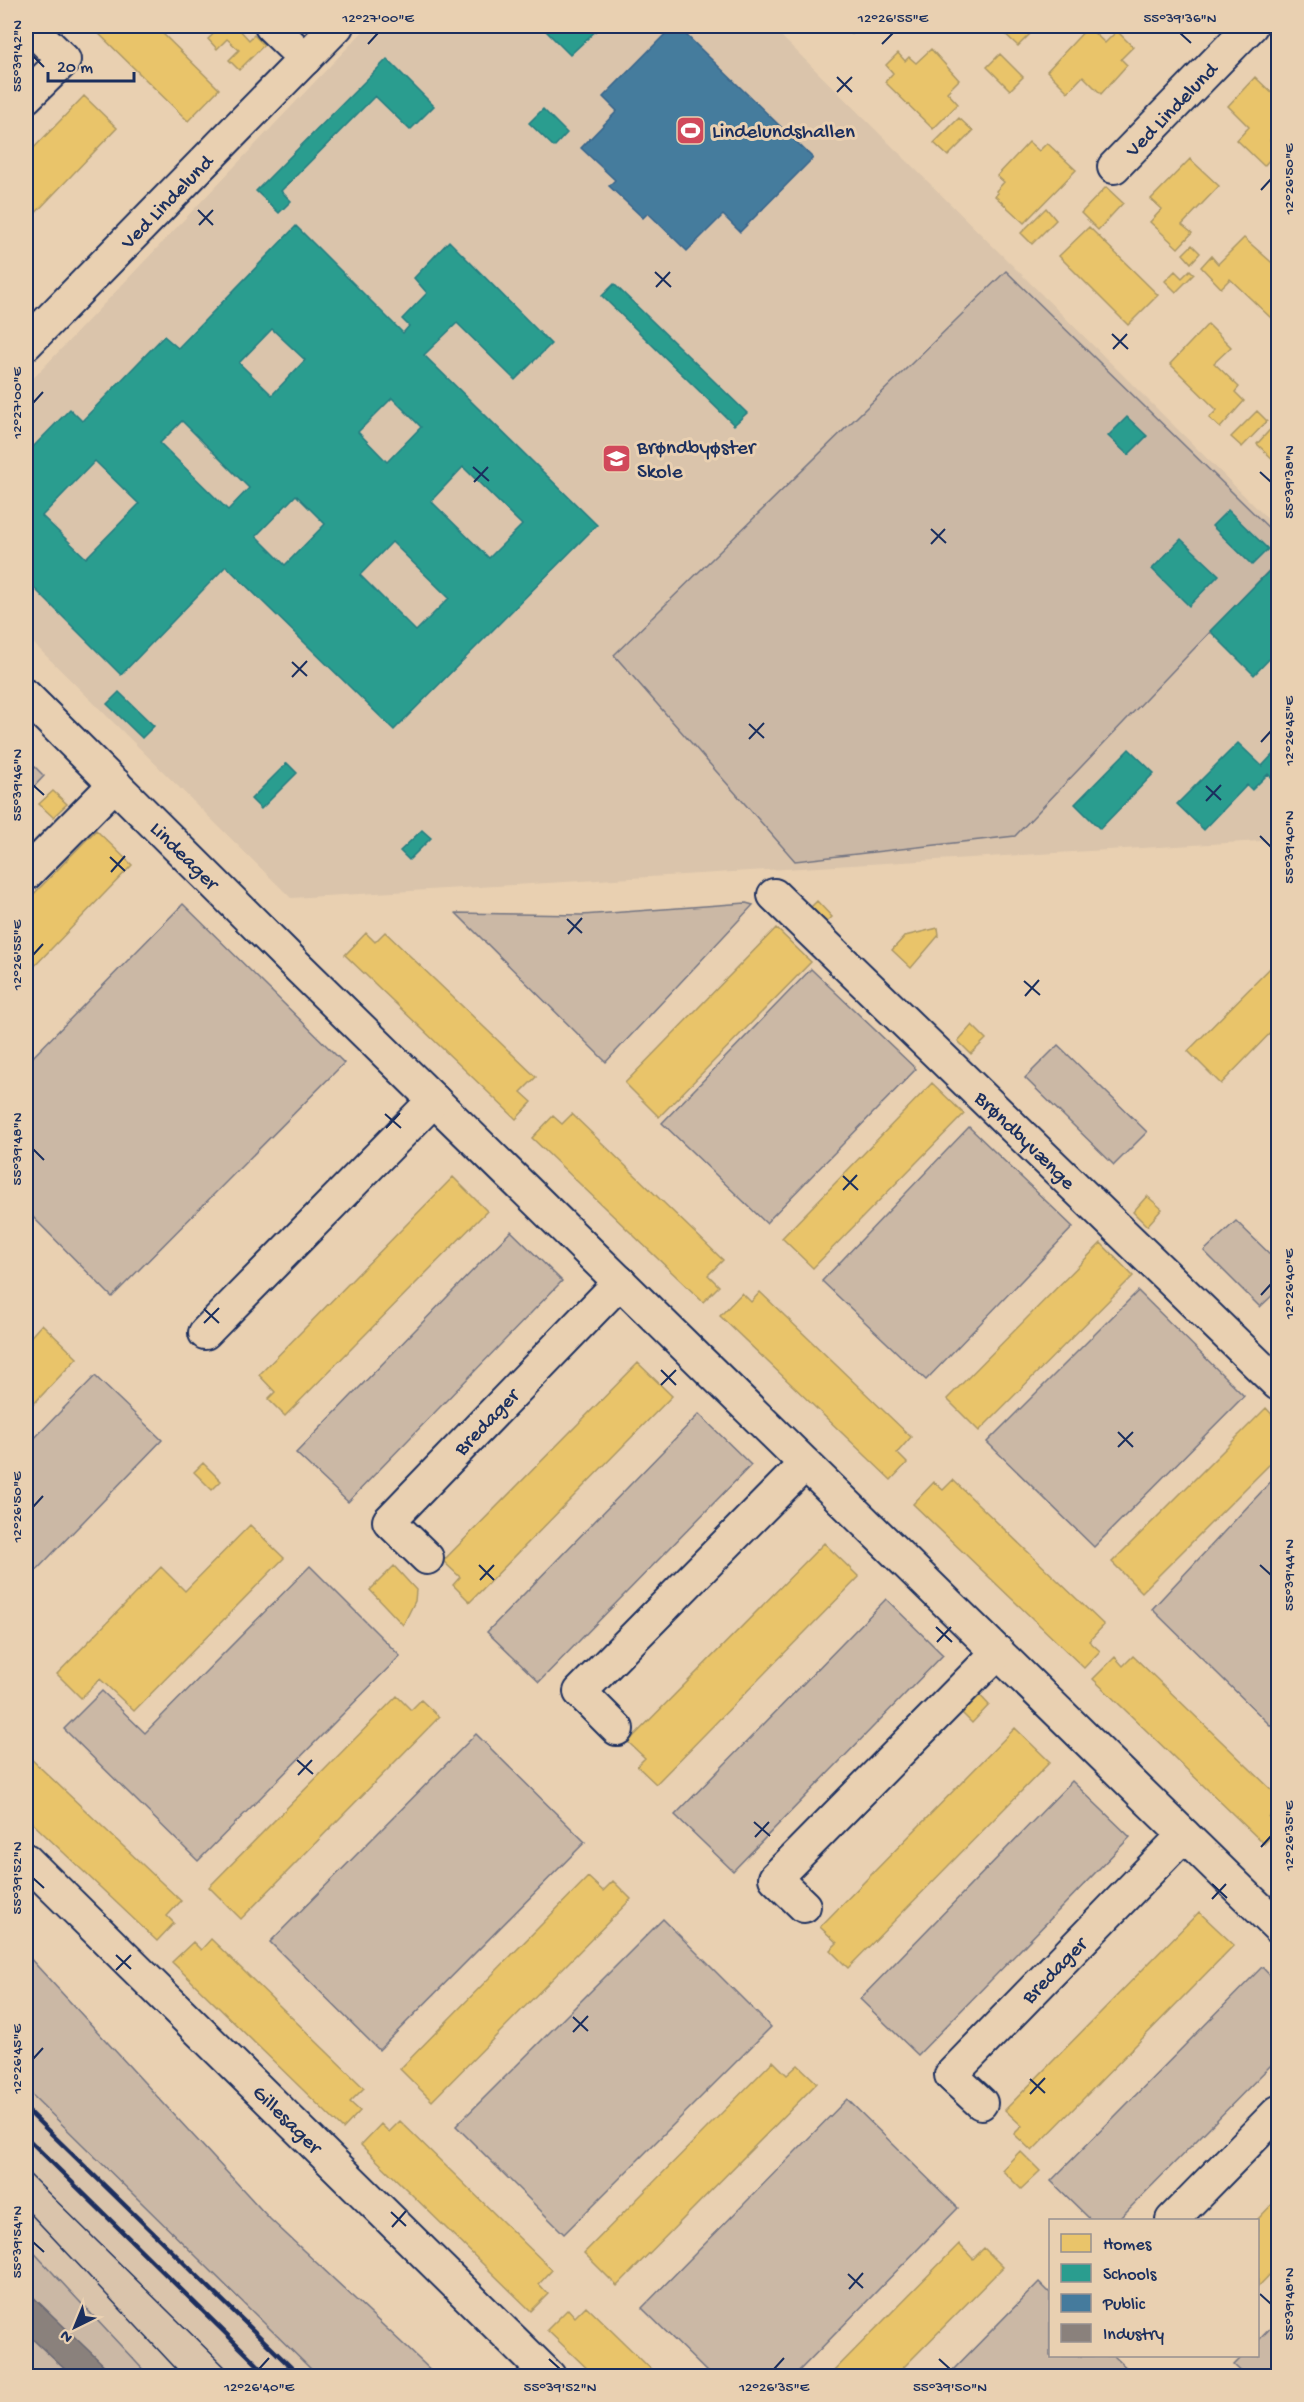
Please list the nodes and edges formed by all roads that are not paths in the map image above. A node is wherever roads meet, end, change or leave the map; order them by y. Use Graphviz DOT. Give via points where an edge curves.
graph roads {
  1 [pos="29,26"];
  2 [pos="271,26"];
  3 [pos="337,26"];
  4 [pos="1251,26"];
  5 [pos="304,59"];
  6 [pos="26,97"];
  7 [pos="1114,167"];
  8 [pos="26,344"];
  9 [pos="26,696"];
  10 [pos="115,784"];
  11 [pos="26,874"];
  12 [pos="774,895"];
  13 [pos="434,1100"];
  14 [pos="620,1282"];
  15 [pos="206,1333"];
  16 [pos="1278,1384"];
  17 [pos="806,1464"];
  18 [pos="427,1558"];
  19 [pos="998,1652"];
  20 [pos="617,1729"];
  21 [pos="1184,1834"];
  22 [pos="26,1860"];
  23 [pos="804,1906"];
  24 [pos="1278,1927"];
  25 [pos="981,2103"];
  26 [pos="1278,2112"];
  27 [pos="1173,2219"];
  28 [pos="549,2376"];
  1 -- 6 [label="street" via="64,60"];
  2 -- 5 [label="street"];
  3 -- 5 [label="street, Ved Lindelund"];
  4 -- 7 [label="street, Ved Lindelund"];
  5 -- 8 [label="street, Ved Lindelund"];
  9 -- 10 [label="street, Lindeager"];
  10 -- 11 [label="street"];
  10 -- 13 [label="street, Lindeager"];
  12 -- 16 [label="street, Brøndbyvænge"];
  13 -- 14 [label="street"];
  13 -- 15 [label="street"];
  14 -- 17 [label="street"];
  14 -- 18 [label="street, Bredager" via="389,1521"];
  17 -- 19 [label="street"];
  17 -- 20 [label="street" via="580,1692"];
  19 -- 21 [label="street"];
  19 -- 23 [label="street" via="775,1878"];
  21 -- 24 [label="street"];
  21 -- 25 [label="street, Bredager" via="951,2075"];
  22 -- 28 [label="street, Gillesager"];
  26 -- 27 [label="street"];
}
